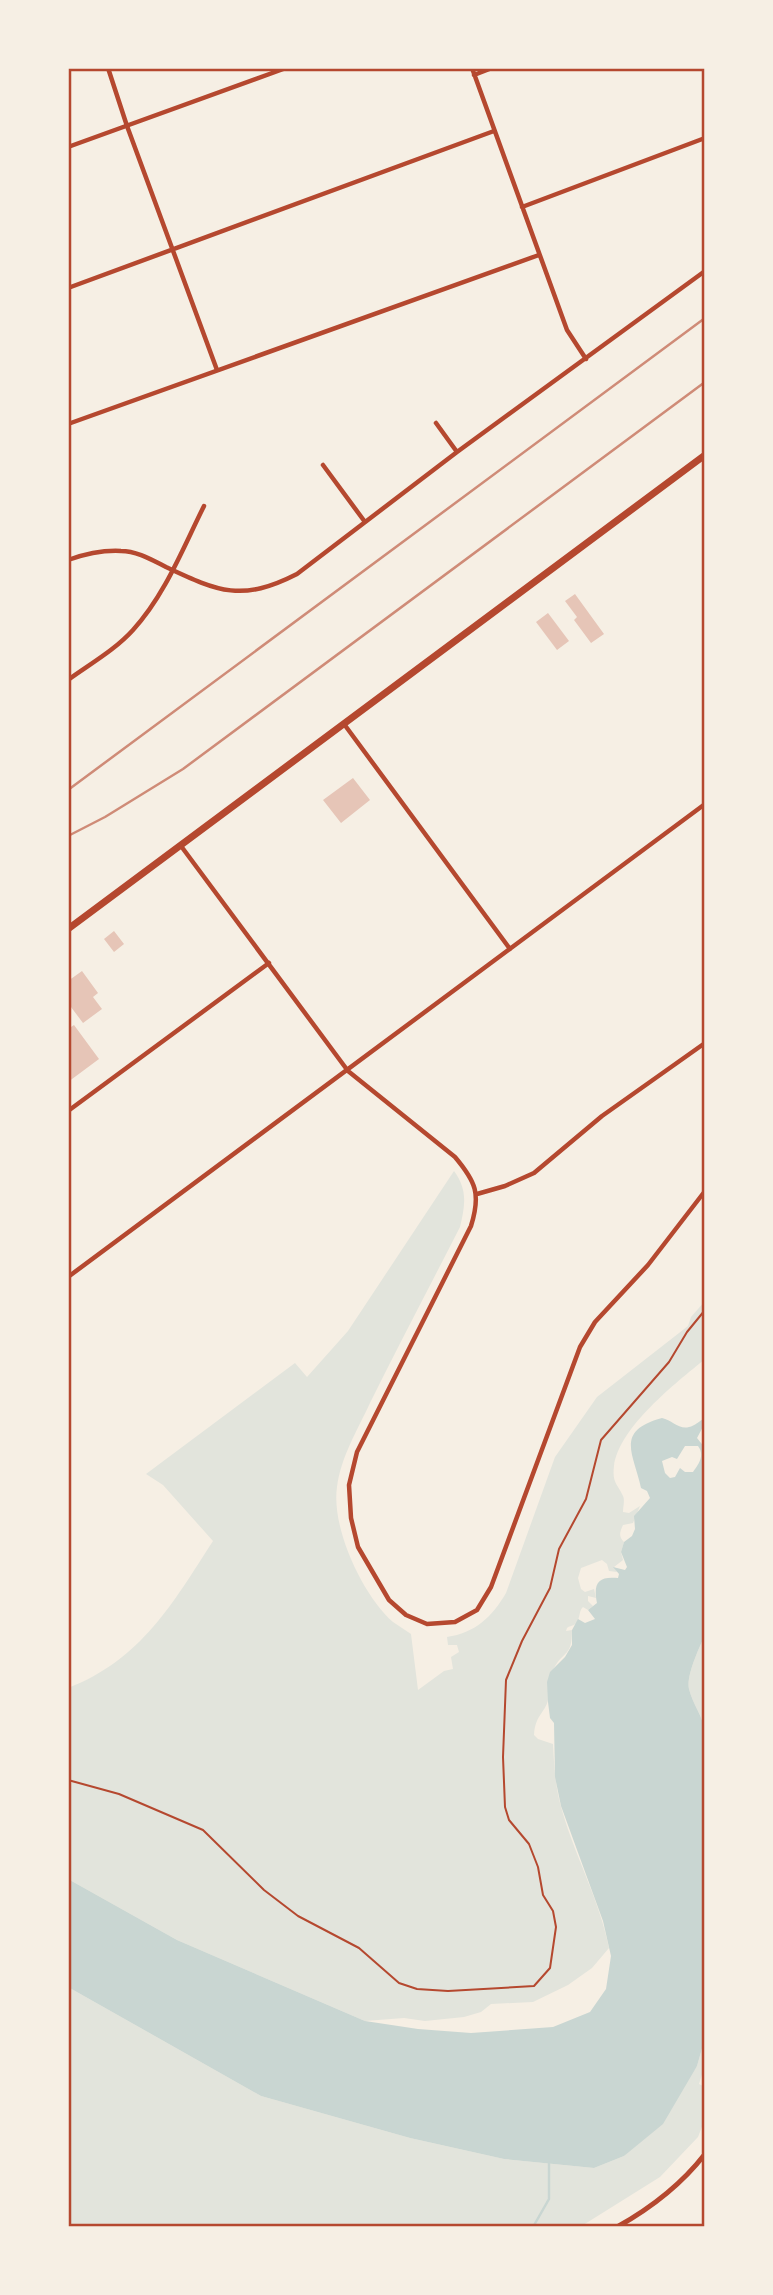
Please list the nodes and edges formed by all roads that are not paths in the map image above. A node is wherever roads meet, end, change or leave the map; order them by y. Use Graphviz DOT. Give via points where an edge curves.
graph roads {
  1 [pos="108,68"];
  2 [pos="286,68"];
  3 [pos="472,68"];
  4 [pos="492,68"];
  5 [pos="474,75"];
  6 [pos="127,126"];
  7 [pos="494,131"];
  8 [pos="705,138"];
  9 [pos="68,147"];
  10 [pos="522,207"];
  11 [pos="173,251"];
  12 [pos="539,255"];
  13 [pos="705,271"];
  14 [pos="68,288"];
  15 [pos="586,359"];
  16 [pos="217,370"];
  17 [pos="436,423"];
  18 [pos="68,424"];
  19 [pos="457,452"];
  20 [pos="705,454"];
  21 [pos="323,465"];
  22 [pos="204,506"];
  23 [pos="365,522"];
  24 [pos="68,560"];
  25 [pos="172,569"];
  26 [pos="68,680"];
  27 [pos="343,723"];
  28 [pos="705,804"];
  29 [pos="181,846"];
  30 [pos="68,929"];
  31 [pos="510,949"];
  32 [pos="269,963"];
  33 [pos="705,1043"];
  34 [pos="348,1071"];
  35 [pos="68,1111"];
  36 [pos="705,1191"];
  37 [pos="477,1194"];
  38 [pos="68,1277"];
  39 [pos="705,2154"];
  40 [pos="617,2227"];
  1 -- 6 [label="street"];
  2 -- 6 [label="street"];
  3 -- 5 [label="street"];
  4 -- 5 [label="street"];
  5 -- 7 [label="street"];
  6 -- 9 [label="street"];
  6 -- 11 [label="street"];
  7 -- 10 [label="street"];
  7 -- 11 [label="street"];
  8 -- 10 [label="street"];
  10 -- 12 [label="street"];
  11 -- 14 [label="street"];
  11 -- 16 [label="street"];
  12 -- 15 [label="street" via="567,330"];
  12 -- 16 [label="street"];
  13 -- 15 [label="street"];
  15 -- 19 [label="street"];
  16 -- 18 [label="street"];
  17 -- 19 [label="street"];
  19 -- 23 [label="street"];
  20 -- 27 [label="main road"];
  21 -- 23 [label="street"];
  22 -- 25 [label="street"];
  23 -- 25 [label="street" via="297,574 256,590 205,586"];
  24 -- 25 [label="street" via="100,551 123,551"];
  25 -- 26 [label="street" via="133,631"];
  27 -- 29 [label="main road"];
  27 -- 31 [label="street"];
  28 -- 31 [label="street"];
  29 -- 30 [label="main road"];
  29 -- 32 [label="street"];
  31 -- 34 [label="street"];
  32 -- 34 [label="street"];
  32 -- 35 [label="street"];
  33 -- 37 [label="street" via="602,1116 534,1172"];
  34 -- 37 [label="street" via="456,1157"];
  34 -- 38 [label="street"];
  36 -- 37 [label="street" via="648,1265 595,1322 580,1347 491,1587 477,1610 455,1622 427,1623 406,1615 388,1600 358,1547 349,1485 357,1452 471,1226"];
  39 -- 40 [label="street" via="659,2200"];
}
